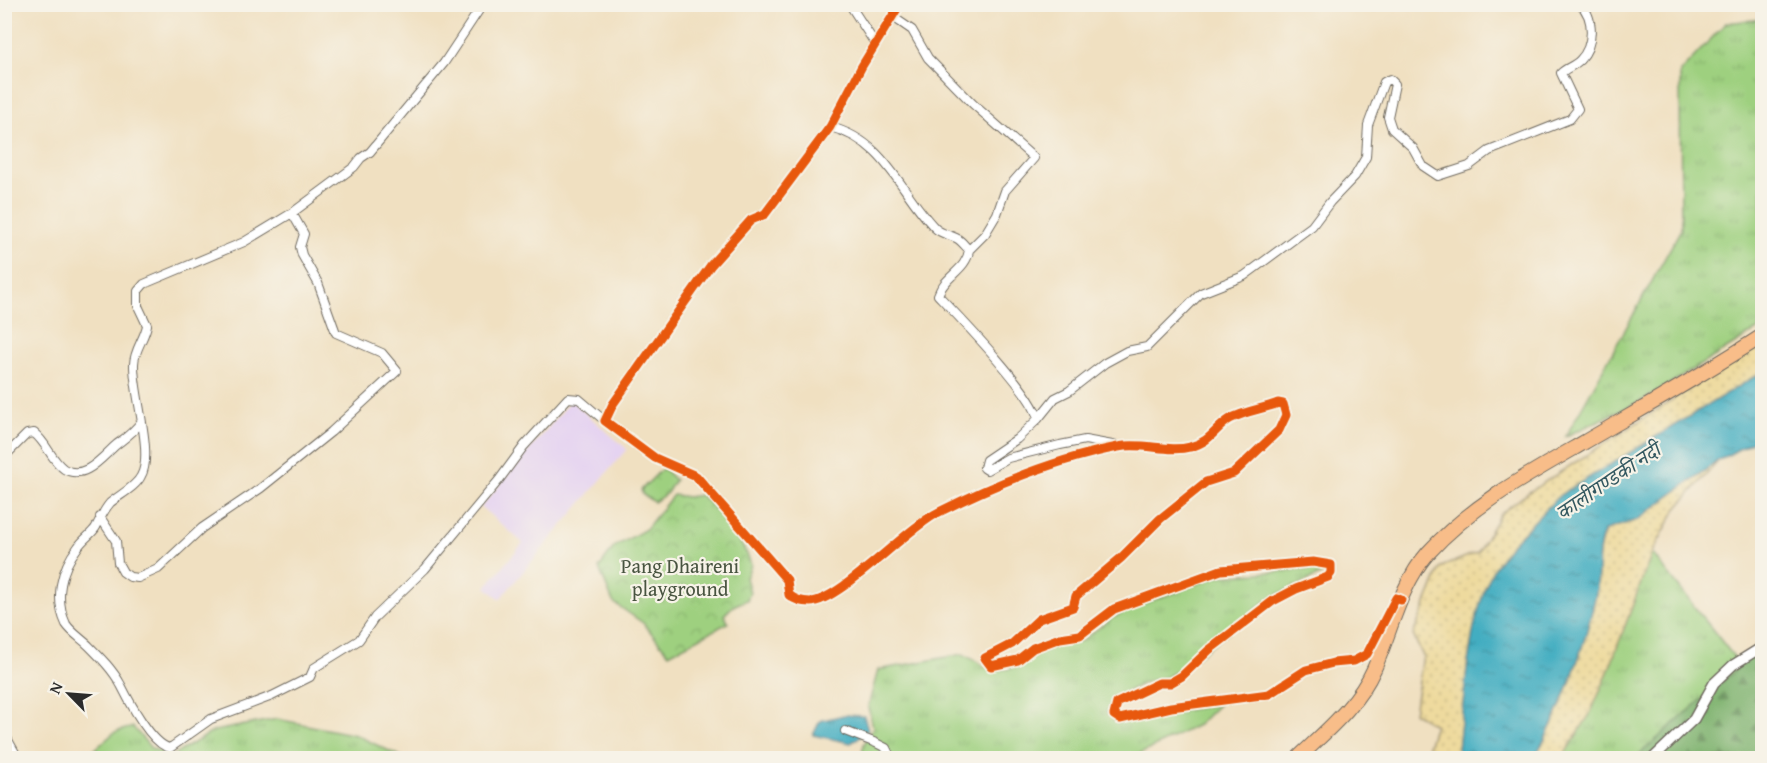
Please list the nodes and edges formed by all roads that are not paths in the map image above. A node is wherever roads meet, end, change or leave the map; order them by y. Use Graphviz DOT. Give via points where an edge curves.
graph roads {
  1 [pos="483,4"];
  2 [pos="900,4"];
  3 [pos="1580,4"];
  4 [pos="852,8"];
  5 [pos="892,17"];
  6 [pos="876,45"];
  7 [pos="830,127"];
  8 [pos="292,213"];
  9 [pos="969,250"];
  10 [pos="1762,336"];
  11 [pos="1038,419"];
  12 [pos="605,421"];
  13 [pos="141,422"];
  14 [pos="1119,447"];
  15 [pos="4,457"];
  16 [pos="100,517"];
  17 [pos="1401,600"];
  18 [pos="1762,647"];
  19 [pos="845,732"];
  20 [pos="4,733"];
  21 [pos="18,759"];
  22 [pos="889,759"];
  23 [pos="1299,759"];
  24 [pos="1653,759"];
  1 -- 8 [label="street" via="444,63 370,152"];
  2 -- 5 [label="street"];
  3 -- 11 [label="street" via="1592,31 1581,59 1560,73 1578,109 1570,119 1489,151 1469,166 1438,176 1423,166 1413,148 1392,129 1388,117 1395,84 1390,79 1384,82 1368,125 1366,157 1355,176 1312,226 1244,276 1201,293 1147,347 1127,351 1105,363 1055,398"];
  4 -- 6 [label="street"];
  5 -- 6 [label="street"];
  5 -- 9 [label="street" via="912,30 928,58 1034,158 1005,191 997,214 981,240"];
  6 -- 7 [label="street"];
  7 -- 9 [label="street" via="861,138 901,181 937,230 960,240"];
  7 -- 12 [label="street" via="765,214 751,220 704,274"];
  8 -- 13 [label="street" via="244,242 140,287 136,298 147,325 134,362"];
  8 -- 16 [label="street" via="304,234 302,255 318,283 336,333 382,353 397,372 331,432 261,488 202,528 158,569 138,578 123,572 116,541"];
  9 -- 11 [label="street" via="965,263 938,295 1022,389"];
  10 -- 17 [label="highway" via="1504,488 1461,520 1426,555"];
  11 -- 14 [label="street" via="986,460 984,468 1008,458 1086,440"];
  12 -- 14 [label="street" via="655,458 696,476 787,580 789,595 797,601 811,602 848,584 927,518 1030,471"];
  12 -- 16 [label="street" via="579,399 567,398 425,569 375,617 358,640 314,668 310,677 212,719 170,748 154,738 114,674 67,626 61,609 59,585 77,547 96,528"];
  13 -- 15 [label="street" via="96,465 81,471 70,471 56,462 44,441 34,433 27,434"];
  13 -- 16 [label="street" via="146,441 141,477"];
  14 -- 17 [label="street" via="1191,447 1210,439 1230,419 1278,403 1286,410 1285,422 1279,430 1234,473 1206,482 1076,596 1073,607 1040,619 1012,644 987,655 988,664 1011,662 1033,648 1080,635 1114,609 1221,570 1313,562 1331,565 1328,577 1273,601 1182,676 1117,703 1114,715 1120,719 1204,701 1269,694 1306,670 1359,660 1367,654 1396,598"];
  17 -- 23 [label="highway" via="1362,692"];
  18 -- 24 [label="street" via="1732,665 1714,683 1694,719"];
  19 -- 22 [label="street" via="886,748"];
  20 -- 21 [label="street"];
}
